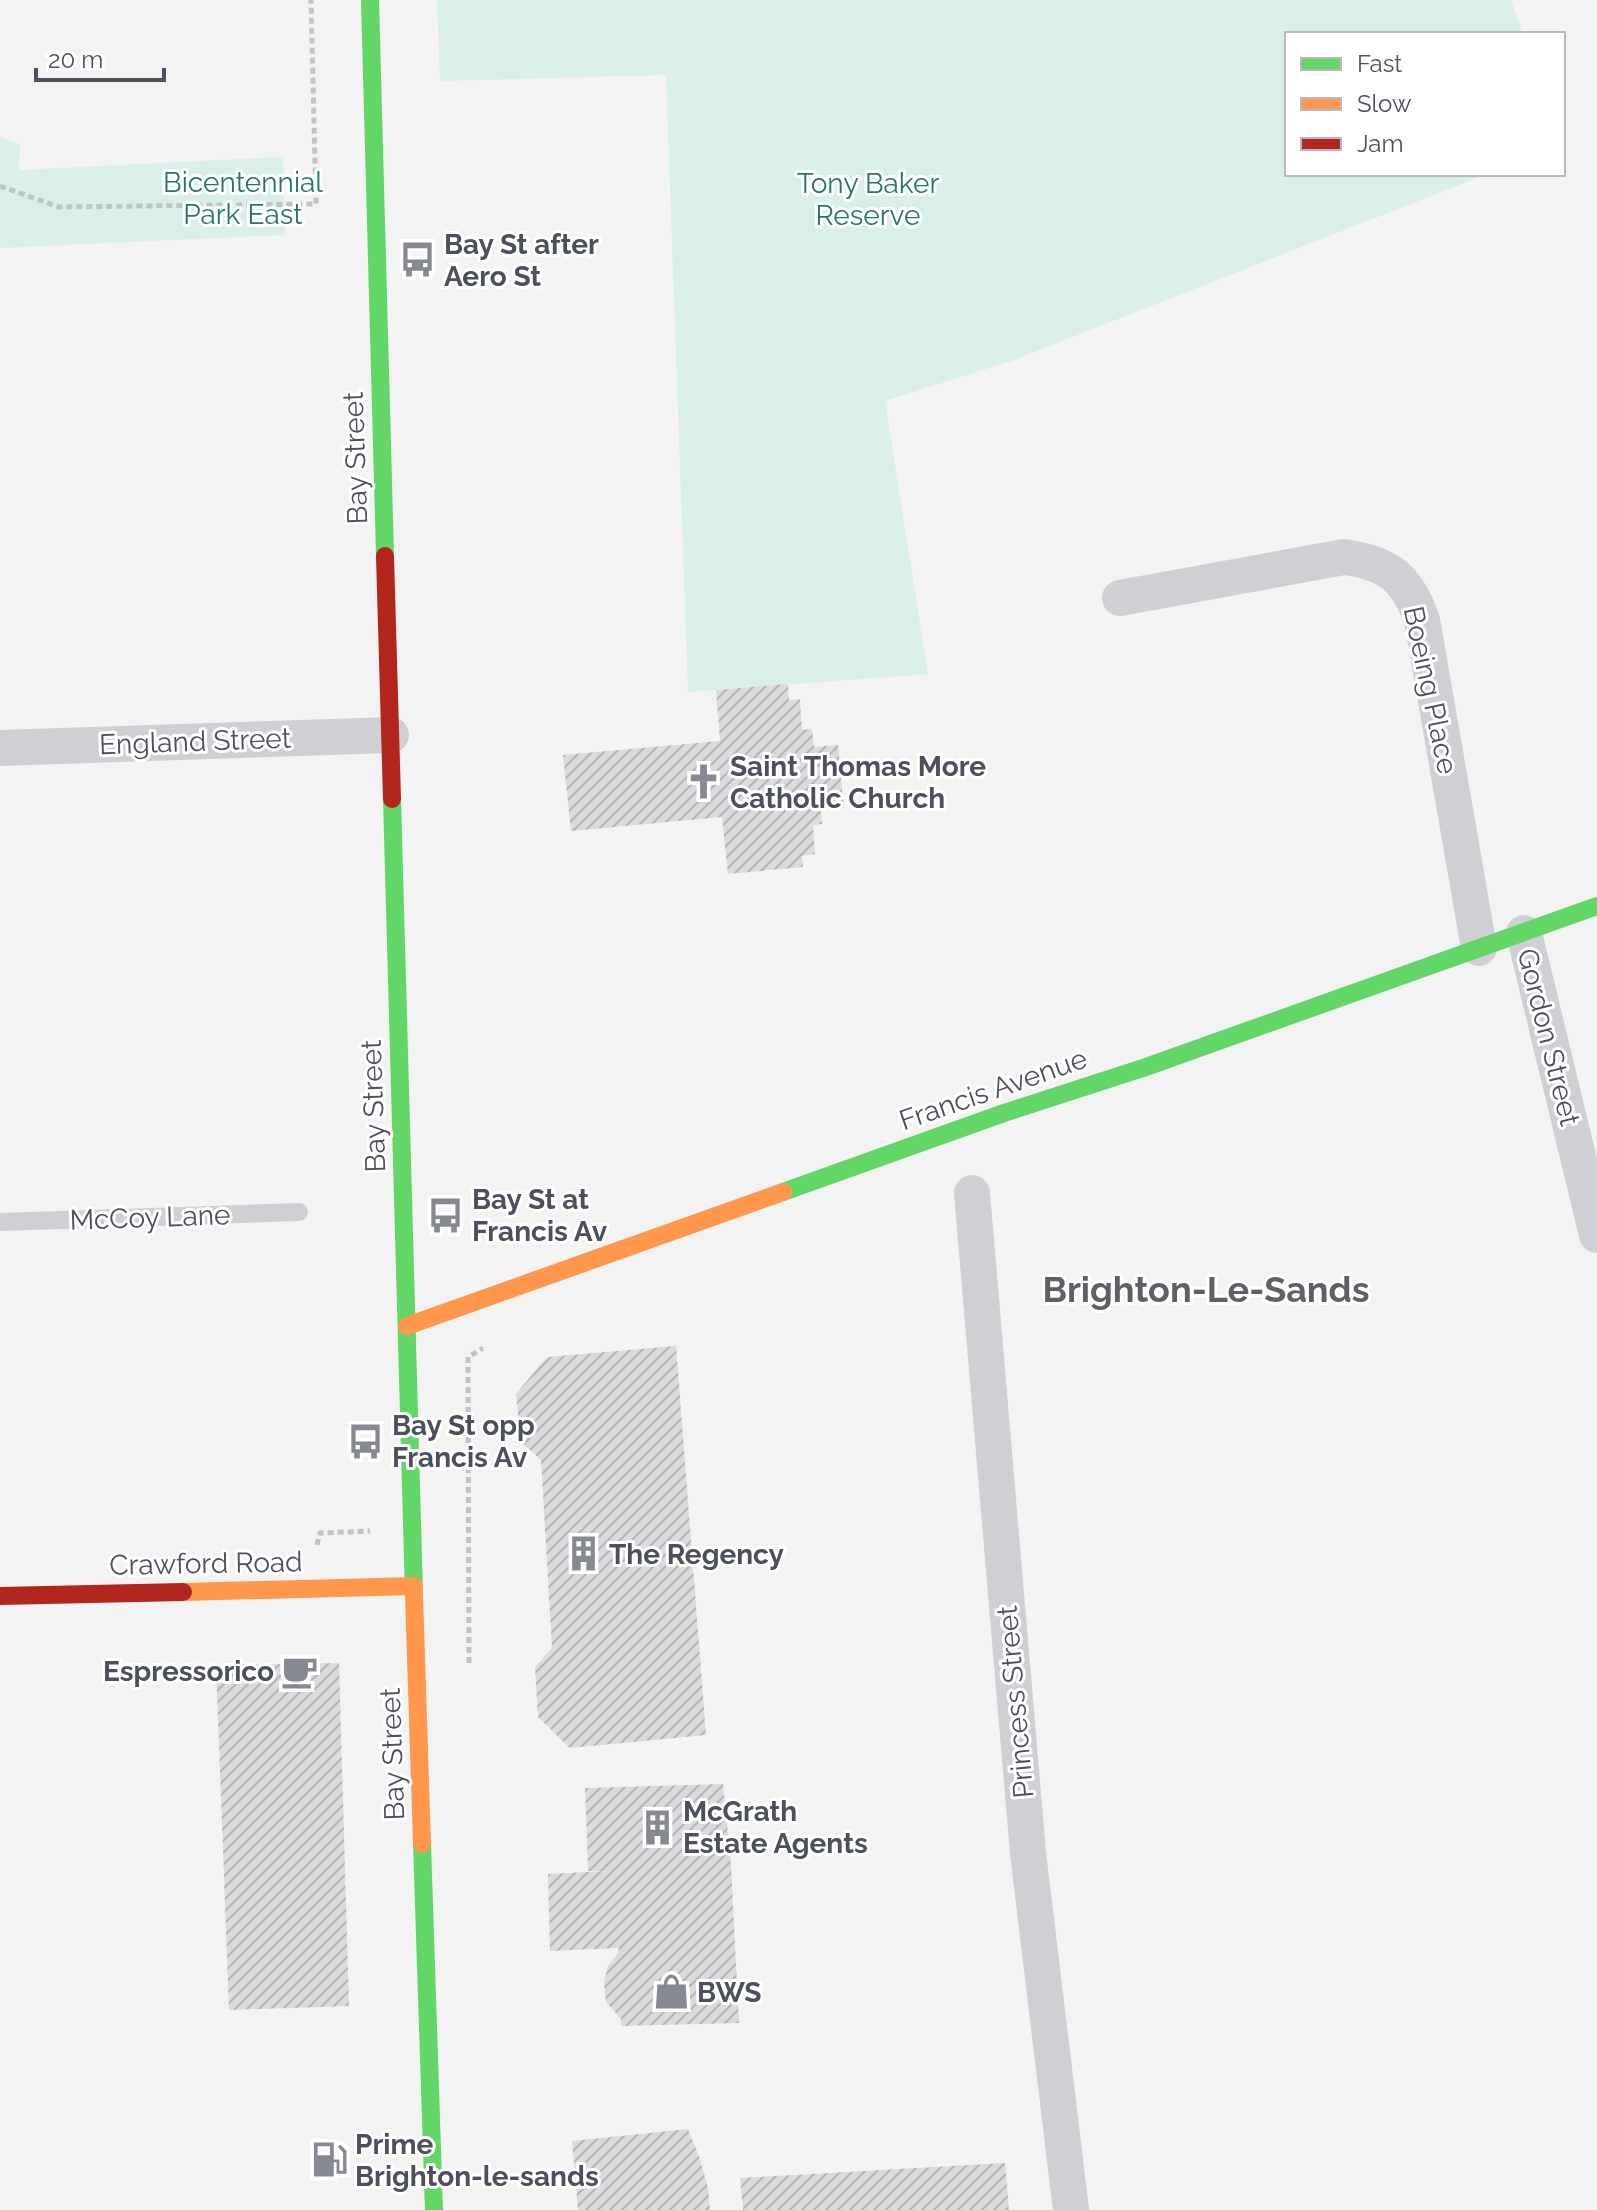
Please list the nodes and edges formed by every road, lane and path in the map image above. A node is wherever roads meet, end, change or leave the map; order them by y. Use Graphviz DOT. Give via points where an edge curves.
graph roads {
  1 [pos="311,0"];
  2 [pos="370,0"];
  3 [pos="0,186"];
  4 [pos="1120,598"];
  5 [pos="391,735"];
  6 [pos="0,748"];
  7 [pos="1597,906"];
  8 [pos="1524,933"];
  9 [pos="1479,948"];
  10 [pos="972,1193"];
  11 [pos="299,1212"];
  12 [pos="0,1222"];
  13 [pos="1597,1235"];
  14 [pos="487,1296"];
  15 [pos="407,1326"];
  16 [pos="354,1531"];
  17 [pos="320,1533"];
  18 [pos="414,1586"];
  19 [pos="0,1596"];
  20 [pos="469,1663"];
  21 [pos="434,2210"];
  22 [pos="1071,2210"];
  1 -- 3 [label="path" via="316,204 59,207"];
  2 -- 5 [label="main road, Bay Street"];
  4 -- 9 [label="street, Boeing Place" via="1344,557 1368,560 1394,573 1413,596 1422,620"];
  5 -- 6 [label="street, England Street"];
  5 -- 15 [label="main road, Bay Street"];
  7 -- 8 [label="main road, Francis Avenue"];
  8 -- 9 [label="main road, Francis Avenue"];
  8 -- 13 [label="street, Gordon Street"];
  9 -- 14 [label="main road, Francis Avenue"];
  10 -- 22 [label="street, Princess Street" via="1028,1853"];
  11 -- 12 [label="lane, McCoy Lane"];
  14 -- 15 [label="main road, Francis Avenue"];
  14 -- 20 [label="path" via="494,1342 468,1357"];
  15 -- 18 [label="main road, Bay Street"];
  16 -- 17 [label="path"];
  18 -- 19 [label="main road, Crawford Road"];
  18 -- 21 [label="main road, Bay Street"];
}
